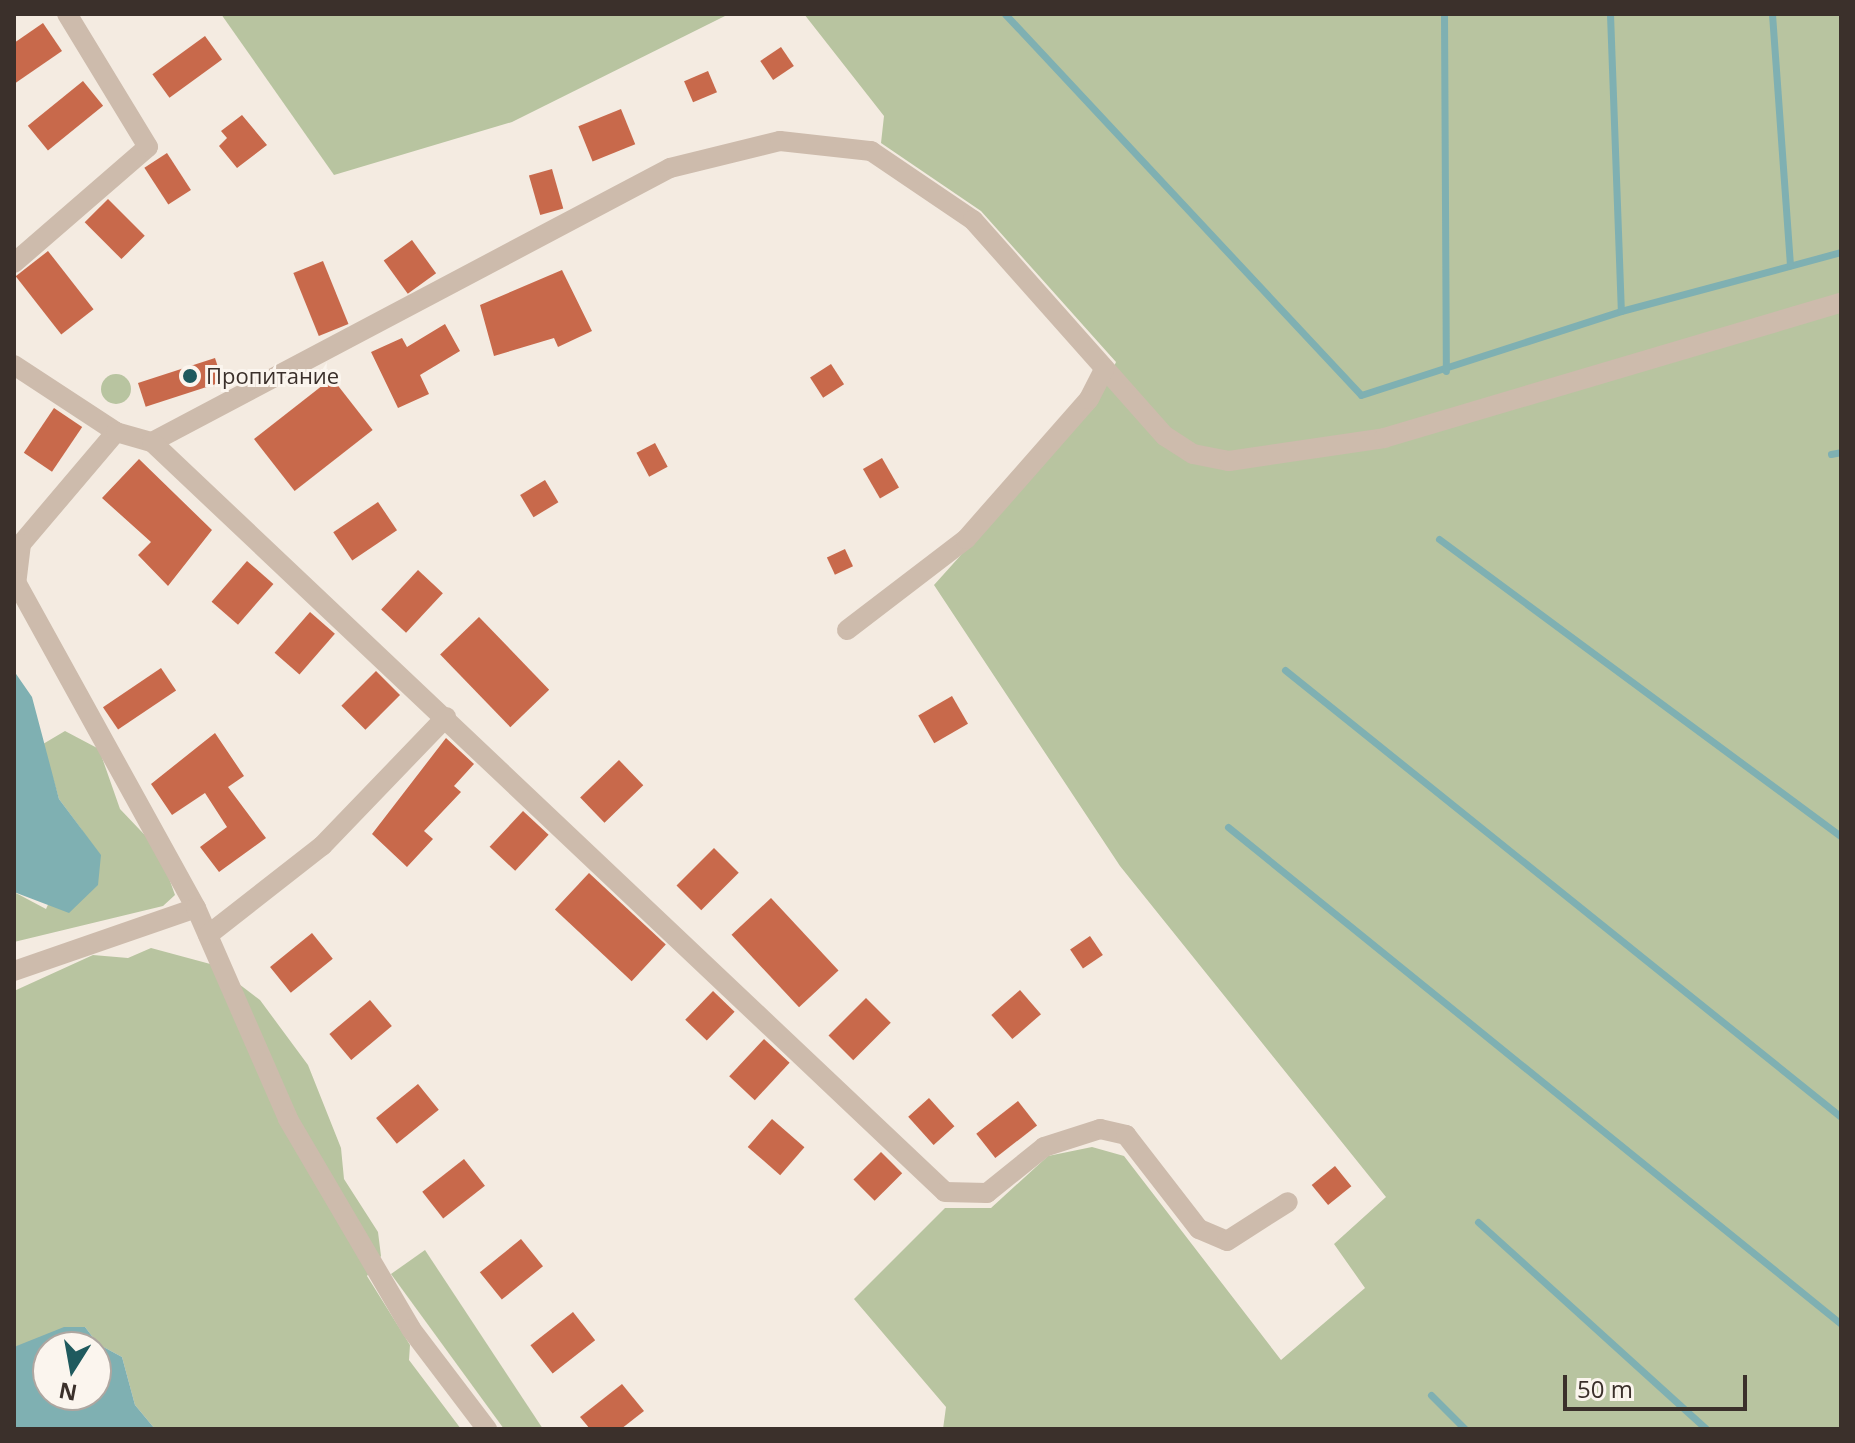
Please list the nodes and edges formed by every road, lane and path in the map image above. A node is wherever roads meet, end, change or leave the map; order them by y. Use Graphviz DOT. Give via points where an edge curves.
graph roads {
  1 [pos="67,14"];
  2 [pos="14,263"];
  3 [pos="1841,303"];
  4 [pos="14,365"];
  5 [pos="1104,369"];
  6 [pos="116,432"];
  7 [pos="152,442"];
  8 [pos="847,630"];
  9 [pos="446,717"];
  10 [pos="196,908"];
  11 [pos="208,935"];
  12 [pos="14,971"];
  13 [pos="1288,1202"];
  14 [pos="487,1429"];
  1 -- 2 [label="street" via="148,147"];
  3 -- 5 [label="street" via="1384,438 1254,463 1193,454 1174,442"];
  4 -- 6 [label="street"];
  5 -- 7 [label="street" via="973,220 871,151 780,141 670,168"];
  5 -- 8 [label="street" via="1089,399 966,539"];
  6 -- 7 [label="street"];
  6 -- 10 [label="street" via="21,544 16,582"];
  7 -- 9 [label="street"];
  9 -- 11 [label="street" via="322,846"];
  9 -- 13 [label="street" via="945,1192 987,1193 1044,1147 1100,1129 1126,1135 1199,1229 1227,1241"];
  10 -- 11 [label="street"];
  10 -- 12 [label="street"];
  11 -- 14 [label="street" via="288,1119 411,1329"];
}
